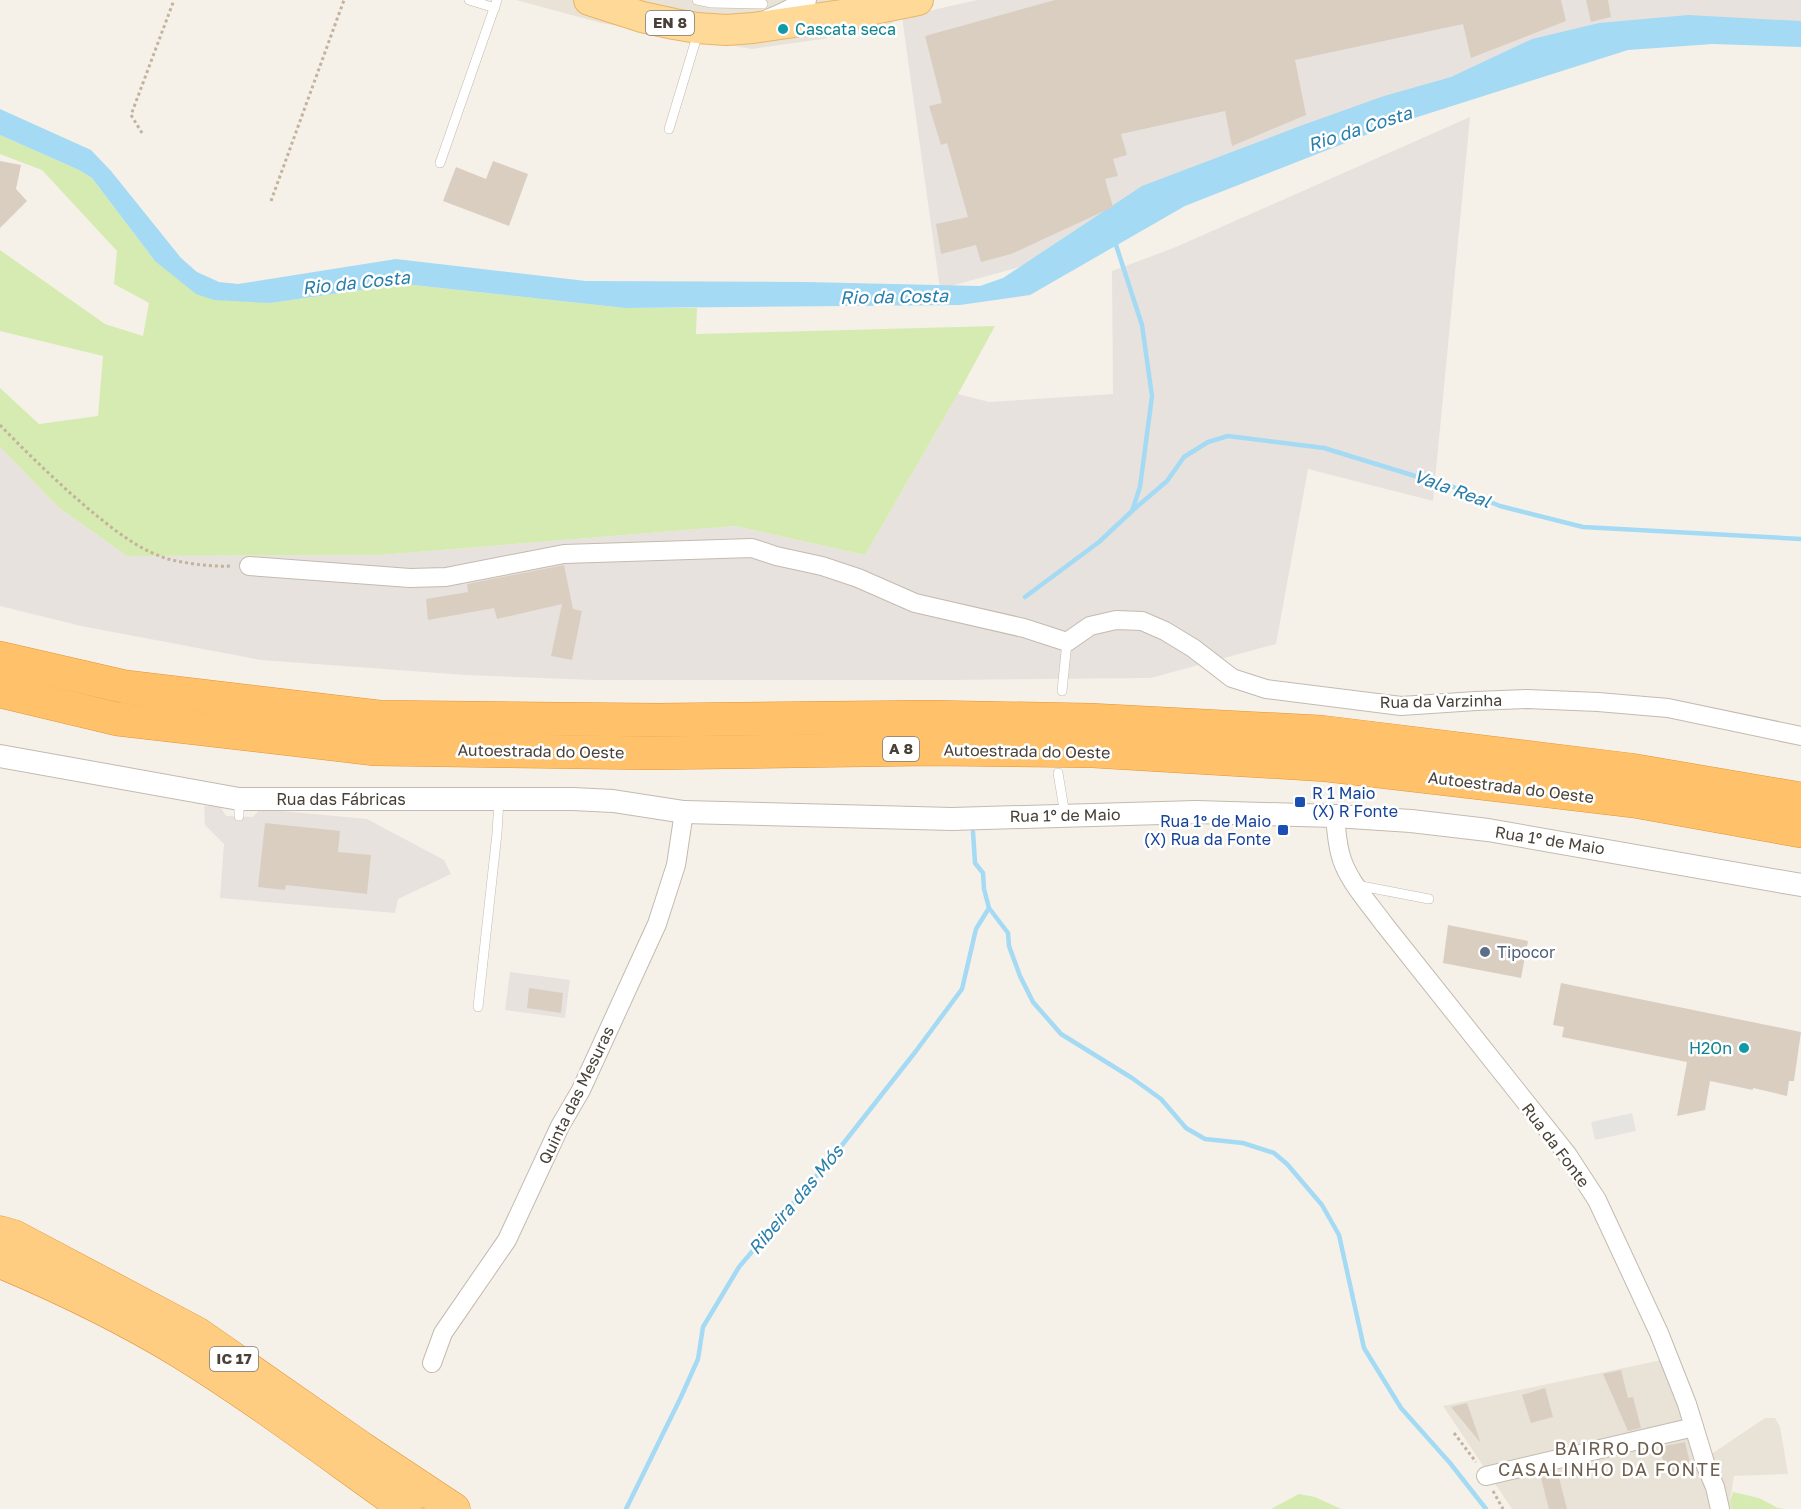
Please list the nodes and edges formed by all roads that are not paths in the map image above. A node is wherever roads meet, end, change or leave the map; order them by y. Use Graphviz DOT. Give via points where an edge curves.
graph roads {
  1 [pos="470,0"];
  2 [pos="589,0"];
  3 [pos="805,0"];
  4 [pos="918,0"];
  5 [pos="496,4"];
  6 [pos="858,4"];
  7 [pos="698,14"];
  8 [pos="758,16"];
  9 [pos="669,129"];
  10 [pos="440,163"];
  11 [pos="249,566"];
  12 [pos="1067,642"];
  13 [pos="0,658"];
  14 [pos="0,691"];
  15 [pos="1062,691"];
  16 [pos="1801,736"];
  17 [pos="0,756"];
  18 [pos="1058,773"];
  19 [pos="499,799"];
  20 [pos="1801,799"];
  21 [pos="684,812"];
  22 [pos="1065,814"];
  23 [pos="1335,816"];
  24 [pos="1801,831"];
  25 [pos="1356,885"];
  26 [pos="1801,885"];
  27 [pos="1429,899"];
  28 [pos="478,1007"];
  29 [pos="0,1232"];
  30 [pos="0,1262"];
  31 [pos="432,1363"];
  32 [pos="1694,1427"];
  33 [pos="1486,1476"];
  34 [pos="406,1509"];
  35 [pos="454,1509"];
  36 [pos="1720,1509"];
  1 -- 5 [label="lane"];
  2 -- 7 [label="main road, EN 8" via="642,17"];
  3 -- 8 [label="street" via="789,12"];
  4 -- 6 [label="main road, EN 8"];
  5 -- 10 [label="lane"];
  6 -- 8 [label="main road, EN 8"];
  7 -- 8 [label="main road, EN 8" via="726,30"];
  7 -- 9 [label="lane"];
  11 -- 12 [label="street" via="410,578 446,577 564,554 752,548 858,578 934,609"];
  12 -- 15 [label="lane"];
  12 -- 16 [label="street, Rua da Varzinha" via="1090,626 1116,620 1142,621 1193,648 1232,678 1266,689 1401,706 1527,699 1668,708"];
  13 -- 20 [label="highway, Autoestrada do Oeste / A 8" via="126,687 379,717 941,717 1322,732 1631,770"];
  14 -- 24 [label="highway, Autoestrada do Oeste / A 8" via="117,719 375,749 652,753 1058,751 1327,765 1634,801"];
  17 -- 19 [label="street, Rua das Fábricas" via="239,808"];
  18 -- 22 [label="lane"];
  19 -- 21 [label="street, Rua das Fábricas" via="613,801"];
  19 -- 28 [label="lane"];
  21 -- 22 [label="street, Rua 1º de Maio" via="952,819"];
  21 -- 31 [label="street, Quinta das Mesuras" via="676,865 652,935 507,1240 443,1333"];
  22 -- 23 [label="street, Rua 1º de Maio"];
  23 -- 25 [label="street, Rua da Fonte" via="1340,854"];
  23 -- 26 [label="street, Rua 1º de Maio" via="1488,830"];
  25 -- 27 [label="lane"];
  25 -- 32 [label="street, Rua da Fonte" via="1567,1154 1597,1200 1659,1333"];
  29 -- 35 [label="highway, IC 17" via="197,1333"];
  30 -- 34 [label="highway, IC 17" via="107,1311 181,1353"];
  32 -- 33 [label="street"];
  32 -- 36 [label="street, Rua da Fonte"];
}
